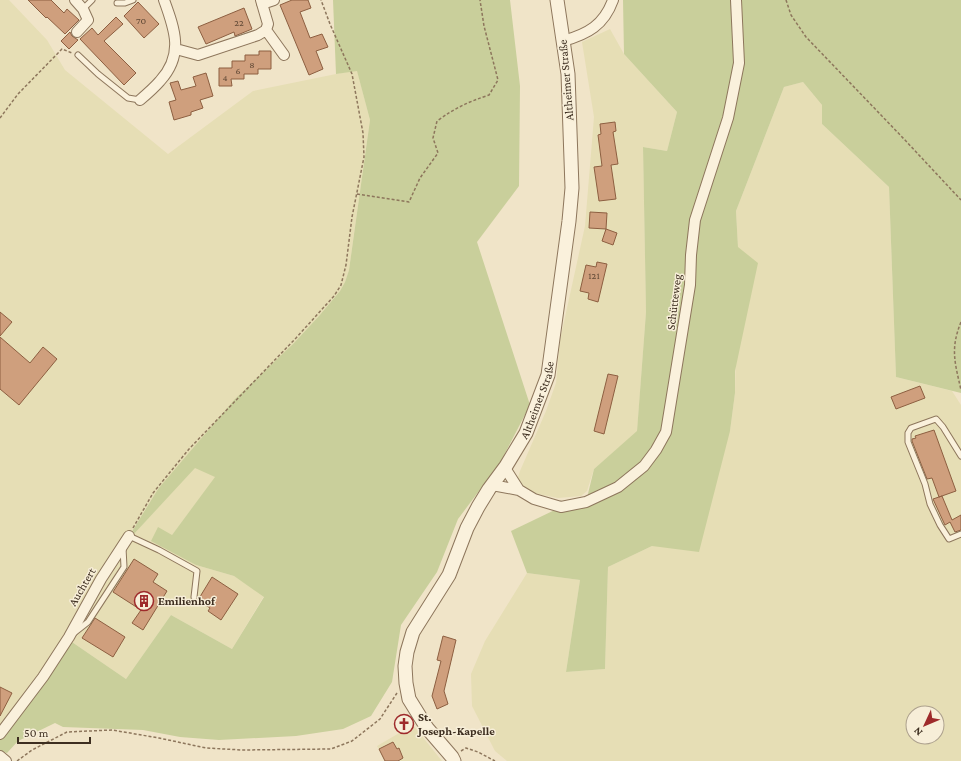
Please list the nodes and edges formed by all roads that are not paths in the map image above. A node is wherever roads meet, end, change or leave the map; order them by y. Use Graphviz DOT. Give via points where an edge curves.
graph roads {
  1 [pos="75,0"];
  2 [pos="92,0"];
  3 [pos="133,0"];
  4 [pos="164,0"];
  5 [pos="274,0"];
  6 [pos="557,0"];
  7 [pos="614,0"];
  8 [pos="736,0"];
  9 [pos="262,2"];
  10 [pos="117,3"];
  11 [pos="83,9"];
  12 [pos="266,30"];
  13 [pos="76,32"];
  14 [pos="563,41"];
  15 [pos="176,49"];
  16 [pos="78,55"];
  17 [pos="284,55"];
  18 [pos="140,100"];
  19 [pos="961,456"];
  20 [pos="505,468"];
  21 [pos="492,485"];
  22 [pos="519,490"];
  23 [pos="961,534"];
  24 [pos="129,536"];
  25 [pos="194,597"];
  26 [pos="0,734"];
  27 [pos="0,756"];
  28 [pos="455,760"];
  29 [pos="6,761"];
  1 -- 11 [label="street"];
  2 -- 11 [label="lane"];
  3 -- 10 [label="lane"];
  4 -- 15 [label="street" via="172,23"];
  5 -- 9 [label="street"];
  6 -- 14 [label="street, Altheimer Straße"];
  7 -- 14 [label="street" via="598,24 580,36"];
  8 -- 22 [label="street, Schütteweg" via="738,62 728,118 695,220 690,284 666,432 644,466 618,487 586,502 562,507 534,499"];
  9 -- 12 [label="street" via="268,24"];
  11 -- 13 [label="street" via="88,20"];
  12 -- 15 [label="street" via="198,55"];
  12 -- 17 [label="street"];
  14 -- 20 [label="street, Altheimer Straße" via="568,74 572,188 552,353 548,375 526,433"];
  15 -- 18 [label="street" via="171,66"];
  16 -- 18 [label="lane" via="128,98"];
  19 -- 23 [label="lane" via="936,419 911,428 908,433 908,442 940,525 949,539"];
  20 -- 21 [label="street, Altheimer Straße"];
  20 -- 22 [label="street, Schütteweg"];
  21 -- 22 [label="street, Schütteweg"];
  21 -- 28 [label="street, Altheimer Straße" via="467,528 449,575 414,632 405,666 409,698 418,715"];
  24 -- 25 [label="lane" via="197,571"];
  24 -- 26 [label="street, Auchtert" via="43,677"];
  27 -- 29 [label="street"];
}
